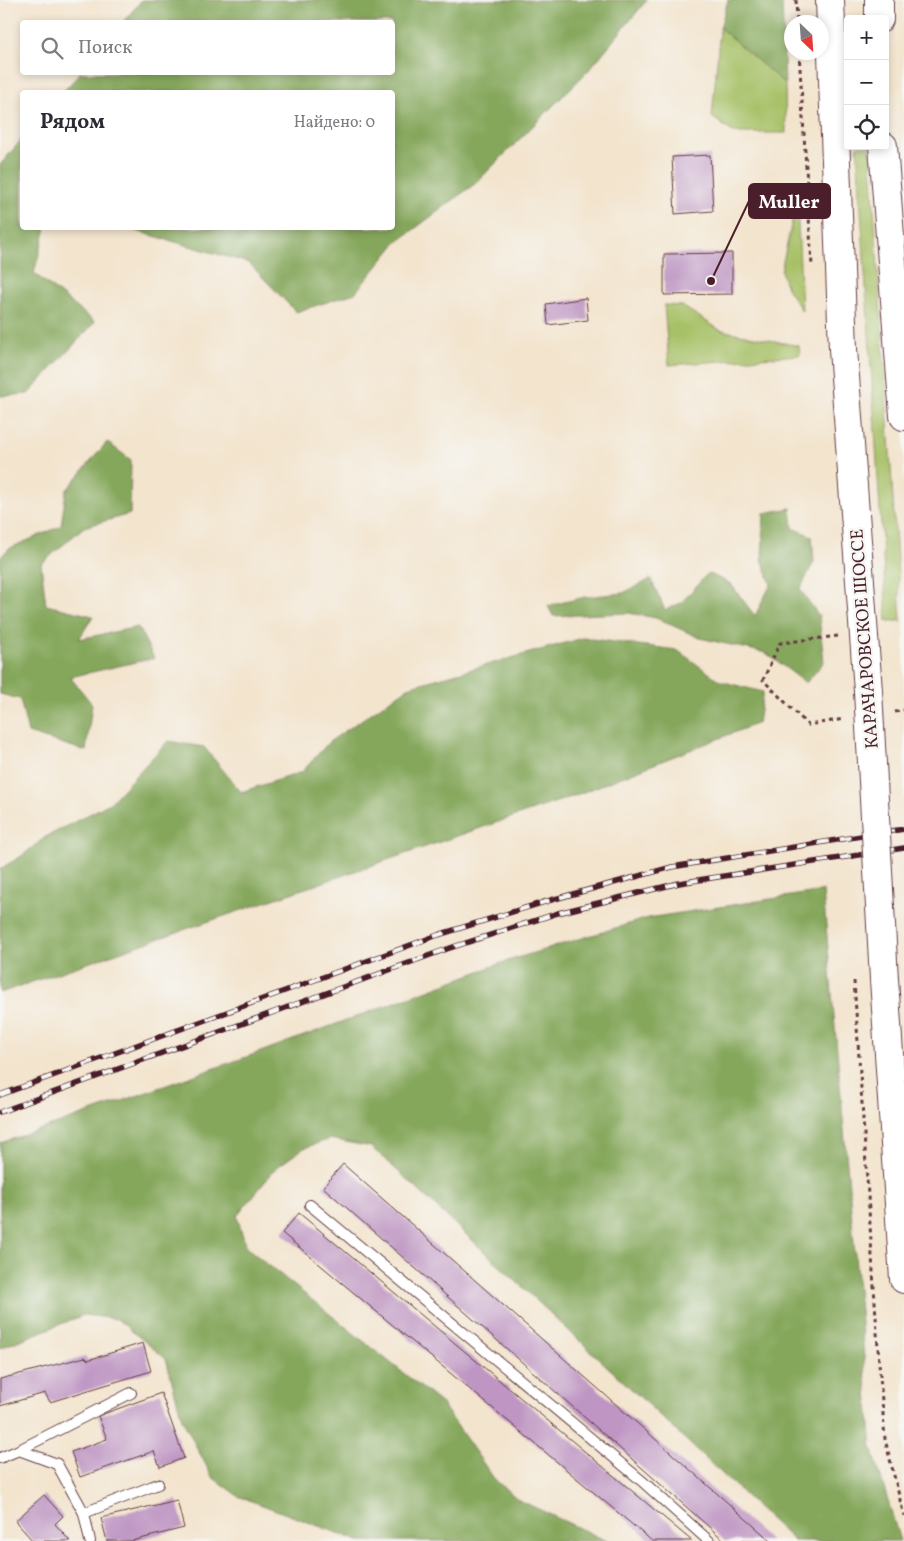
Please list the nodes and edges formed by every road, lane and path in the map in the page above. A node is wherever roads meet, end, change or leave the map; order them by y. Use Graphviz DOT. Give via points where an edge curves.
graph roads {
  1 [pos="796,0"];
  2 [pos="830,0"];
  3 [pos="879,0"];
  4 [pos="797,15"];
  5 [pos="879,15"];
  6 [pos="883,150"];
  7 [pos="904,416"];
  8 [pos="838,636"];
  9 [pos="904,710"];
  10 [pos="890,712"];
  11 [pos="853,718"];
  12 [pos="854,981"];
  13 [pos="310,1205"];
  14 [pos="904,1278"];
  15 [pos="131,1393"];
  16 [pos="19,1450"];
  17 [pos="0,1458"];
  18 [pos="158,1484"];
  19 [pos="84,1514"];
  20 [pos="904,1516"];
  21 [pos="90,1541"];
  22 [pos="709,1541"];
  1 -- 4 [label="path"];
  2 -- 14 [label="street, КАРАЧАРОВСКОЕ ШОССЕ, bridge" via="843,349 868,691"];
  3 -- 5 [label="street"];
  6 -- 7 [label="street"];
  8 -- 11 [label="path" via="780,643 763,680 808,725"];
  9 -- 10 [label="path"];
  12 -- 20 [label="path" via="885,1439"];
  13 -- 22 [label="lane"];
  15 -- 16 [label="lane"];
  16 -- 17 [label="lane"];
  16 -- 19 [label="lane" via="57,1464"];
  18 -- 19 [label="lane"];
  19 -- 21 [label="lane"];
}
